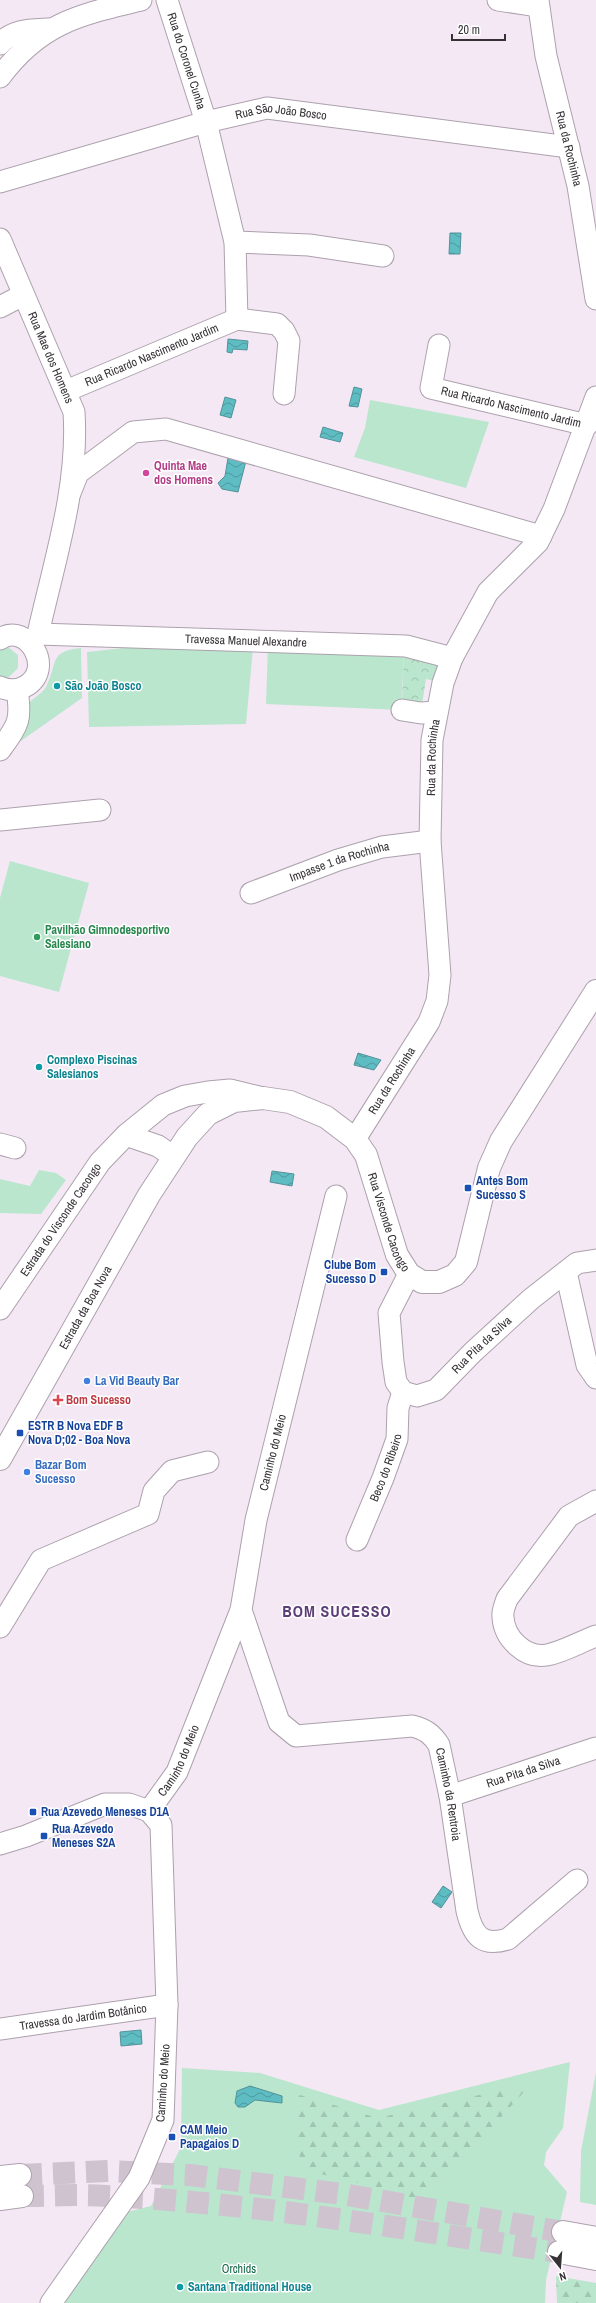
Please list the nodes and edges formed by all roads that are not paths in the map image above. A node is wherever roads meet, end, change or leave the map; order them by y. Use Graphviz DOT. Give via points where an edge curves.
graph roads {
  1 [pos="140,0"];
  2 [pos="167,0"];
  3 [pos="498,0"];
  4 [pos="538,3"];
  5 [pos="49,29"];
  6 [pos="0,44"];
  7 [pos="0,77"];
  8 [pos="206,122"];
  9 [pos="569,147"];
  10 [pos="0,182"];
  11 [pos="0,239"];
  12 [pos="235,242"];
  13 [pos="383,256"];
  14 [pos="23,295"];
  15 [pos="596,299"];
  16 [pos="0,306"];
  17 [pos="237,319"];
  18 [pos="439,345"];
  19 [pos="66,391"];
  20 [pos="284,394"];
  21 [pos="596,397"];
  22 [pos="587,425"];
  23 [pos="70,493"];
  24 [pos="541,536"];
  25 [pos="0,639"];
  26 [pos="34,639"];
  27 [pos="452,658"];
  28 [pos="8,689"];
  29 [pos="402,710"];
  30 [pos="436,712"];
  31 [pos="0,750"];
  32 [pos="100,810"];
  33 [pos="0,820"];
  34 [pos="430,841"];
  35 [pos="251,892"];
  36 [pos="596,991"];
  37 [pos="263,1098"];
  38 [pos="126,1135"];
  39 [pos="355,1139"];
  40 [pos="174,1157"];
  41 [pos="336,1196"];
  42 [pos="596,1260"];
  43 [pos="566,1272"];
  44 [pos="409,1274"];
  45 [pos="0,1308"];
  46 [pos="596,1378"];
  47 [pos="403,1392"];
  48 [pos="0,1459"];
  49 [pos="208,1462"];
  50 [pos="596,1501"];
  51 [pos="357,1540"];
  52 [pos="241,1610"];
  53 [pos="0,1626"];
  54 [pos="596,1636"];
  55 [pos="596,1748"];
  56 [pos="450,1796"];
  57 [pos="149,1811"];
  58 [pos="0,1844"];
  59 [pos="577,1880"];
  60 [pos="167,2005"];
  61 [pos="0,2029"];
  62 [pos="22,2196"];
  63 [pos="0,2199"];
  64 [pos="596,2238"];
  65 [pos="596,2259"];
  66 [pos="51,2303"];
  1 -- 5 [label="street" via="92,12"];
  2 -- 8 [label="street, Rua do Coronel Cunha"];
  3 -- 4 [label="street"];
  4 -- 9 [label="street, Rua da Rochinha" via="546,56"];
  5 -- 6 [label="street" via="20,31 4,39"];
  5 -- 7 [label="street" via="16,55"];
  8 -- 9 [label="street, Rua São João Bosco" via="267,108"];
  8 -- 10 [label="street, Rua São João Bosco"];
  8 -- 12 [label="street"];
  9 -- 15 [label="street, Rua da Rochinha"];
  11 -- 14 [label="street, Rua Mae dos Homens"];
  12 -- 13 [label="street" via="309,245"];
  12 -- 17 [label="street"];
  14 -- 16 [label="street"];
  14 -- 19 [label="street, Rua Mae dos Homens"];
  17 -- 19 [label="street, Rua Ricardo Nascimento Jardim"];
  17 -- 20 [label="street, Rua Ricardo Nascimento Jardim" via="277,324 284,331 289,341"];
  18 -- 22 [label="street, Rua Ricardo Nascimento Jardim" via="431,388"];
  19 -- 23 [label="street, Rua Mae dos Homens" via="74,412 75,433"];
  21 -- 22 [label="street, Rua da Rochinha"];
  22 -- 24 [label="street, Rua da Rochinha"];
  23 -- 24 [label="street" via="78,473 133,432 166,429"];
  23 -- 26 [label="street, Rua Mae dos Homens"];
  24 -- 27 [label="street, Rua da Rochinha" via="488,592"];
  25 -- 26 [label="street, Travessa Manuel Alexandre" via="18,636"];
  26 -- 27 [label="street, Travessa Manuel Alexandre" via="406,646"];
  26 -- 28 [label="street" via="38,671 30,683"];
  27 -- 30 [label="street, Rua da Rochinha"];
  28 -- 31 [label="street" via="20,712 18,722"];
  29 -- 30 [label="street"];
  30 -- 34 [label="street, Rua da Rochinha" via="432,740"];
  32 -- 33 [label="street"];
  34 -- 35 [label="street, Impasse 1 da Rochinha" via="382,847"];
  34 -- 39 [label="street, Rua da Rochinha" via="440,975 438,1001 429,1022"];
  36 -- 44 [label="main road, Rua Visconde Cacongo" via="501,1141 489,1168 466,1262 455,1275 439,1282 422,1282"];
  37 -- 38 [label="street, Estrada do Visconde Cacongo" via="230,1090 185,1096 163,1105"];
  37 -- 39 [label="main road, Rua Visconde Cacongo" via="290,1102 326,1117"];
  37 -- 40 [label="main road, Rua Visconde Cacongo" via="234,1101 208,1114 186,1137"];
  38 -- 40 [label="street" via="158,1146"];
  38 -- 45 [label="street, Estrada do Visconde Cacongo" via="100,1162"];
  39 -- 44 [label="main road, Rua Visconde Cacongo" via="366,1155 397,1255"];
  40 -- 48 [label="main road, Estrada da Boa Nova" via="149,1195"];
  41 -- 52 [label="street, Caminho do Meio" via="256,1520"];
  42 -- 43 [label="street, Rua Pita da Silva" via="577,1263"];
  43 -- 46 [label="street" via="587,1365"];
  43 -- 47 [label="street, Rua Pita da Silva" via="531,1299 436,1390 417,1396"];
  44 -- 47 [label="street" via="390,1313 396,1382"];
  47 -- 51 [label="street, Beco do Ribeiro" via="398,1408 397,1439"];
  49 -- 53 [label="street" via="172,1471 154,1491 148,1514 41,1560"];
  50 -- 54 [label="street" via="569,1516 507,1599 502,1615 503,1624 512,1641 527,1652 537,1655 546,1655"];
  52 -- 56 [label="street, Caminho da Rentroia" via="279,1722 296,1736 412,1726 423,1728 439,1745"];
  52 -- 57 [label="street, Caminho do Meio" via="177,1772"];
  55 -- 56 [label="street, Rua Pita da Silva"];
  56 -- 59 [label="street, Caminho da Rentroia" via="467,1912 470,1926 476,1936 487,1942 497,1943 508,1939"];
  57 -- 58 [label="street" via="129,1804 105,1804"];
  57 -- 60 [label="street, Caminho do Meio" via="161,1825 163,1845"];
  60 -- 61 [label="street, Travessa do Jardim Botânico"];
  60 -- 66 [label="street, Caminho do Meio" via="163,2120 148,2159 128,2196"];
  62 -- 63 [label="main road"];
  64 -- 65 [label="main road" via="561,2242"];
}
